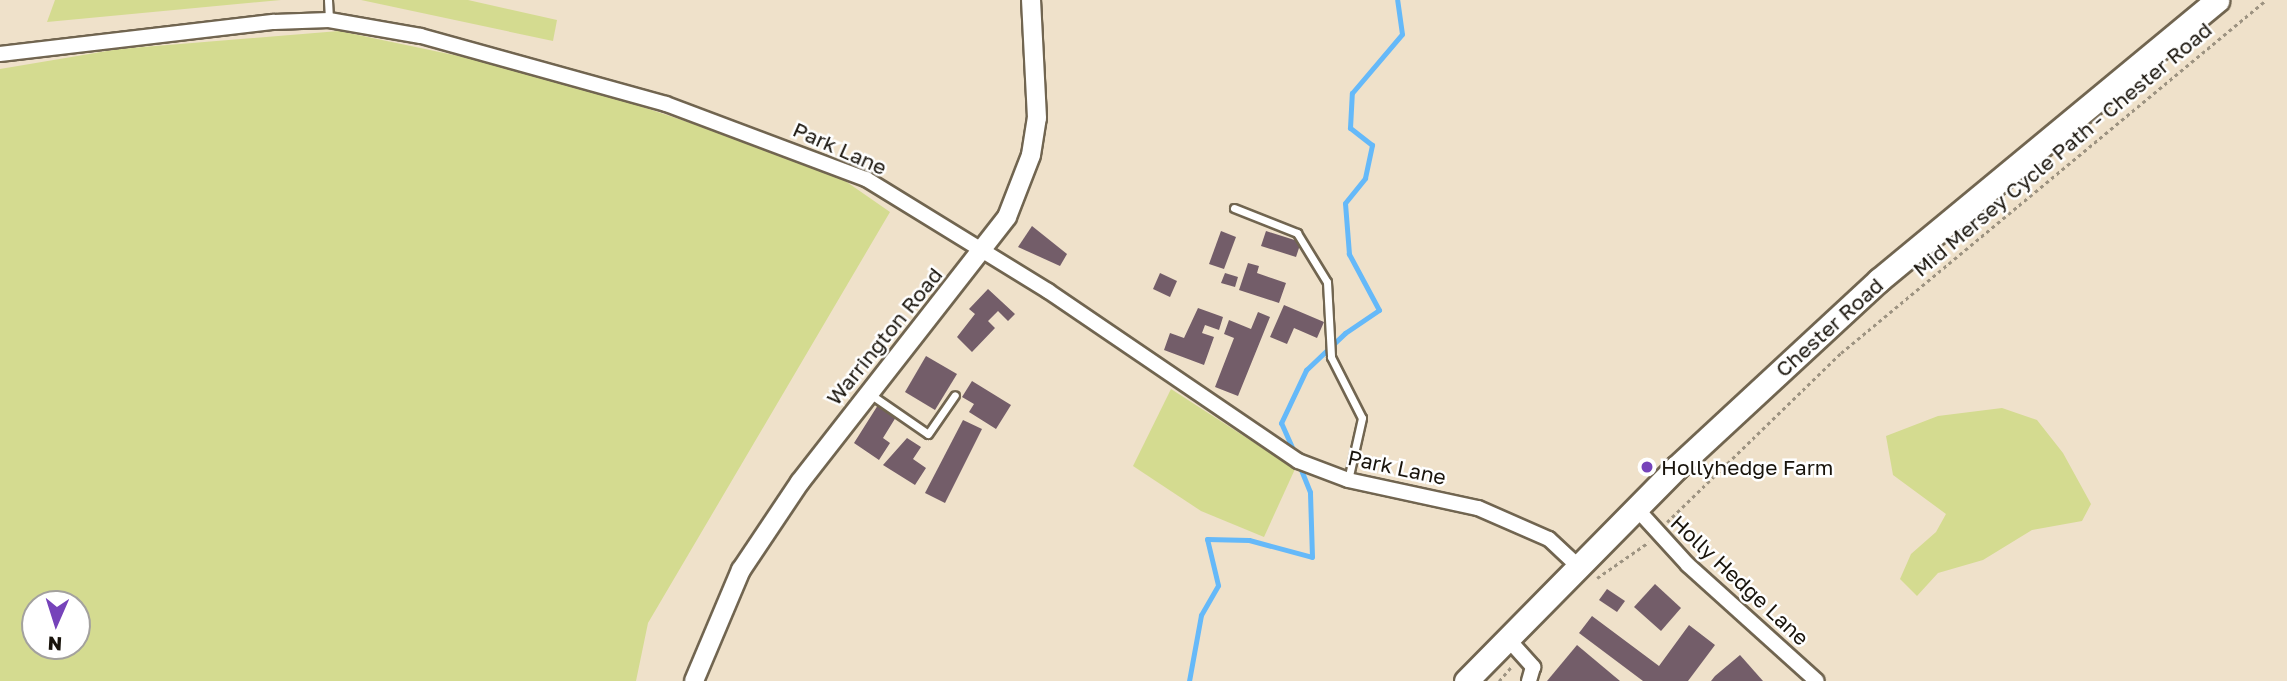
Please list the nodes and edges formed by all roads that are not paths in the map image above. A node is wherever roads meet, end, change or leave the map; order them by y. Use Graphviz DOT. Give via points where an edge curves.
graph roads {
  1 [pos="328,0"];
  2 [pos="1031,0"];
  3 [pos="2217,0"];
  4 [pos="329,20"];
  5 [pos="0,54"];
  6 [pos="1234,208"];
  7 [pos="981,254"];
  8 [pos="866,392"];
  9 [pos="955,395"];
  10 [pos="1348,480"];
  11 [pos="1636,508"];
  12 [pos="1586,574"];
  13 [pos="1508,639"];
  14 [pos="694,681"];
  15 [pos="1466,681"];
  16 [pos="1529,681"];
  17 [pos="1817,681"];
  1 -- 4 [label="lane"];
  2 -- 7 [label="street, Warrington Road" via="1035,136 1007,217"];
  3 -- 11 [label="highway, Chester Road" via="1879,281"];
  4 -- 5 [label="street, Park Lane" via="274,22"];
  4 -- 7 [label="street, Park Lane" via="421,36 548,68 830,162"];
  6 -- 10 [label="lane" via="1297,233 1327,282 1331,357 1363,418"];
  7 -- 8 [label="street, Warrington Road"];
  7 -- 10 [label="street, Park Lane" via="1048,292 1298,461"];
  8 -- 9 [label="lane" via="929,434"];
  8 -- 14 [label="street, Warrington Road" via="741,570"];
  10 -- 12 [label="street, Park Lane" via="1478,508 1549,539"];
  11 -- 12 [label="highway, Chester Road"];
  11 -- 17 [label="street, Holly Hedge Lane" via="1688,565"];
  12 -- 13 [label="highway, Chester Road"];
  13 -- 15 [label="highway, Chester Road"];
  13 -- 16 [label="street" via="1530,661"];
}
